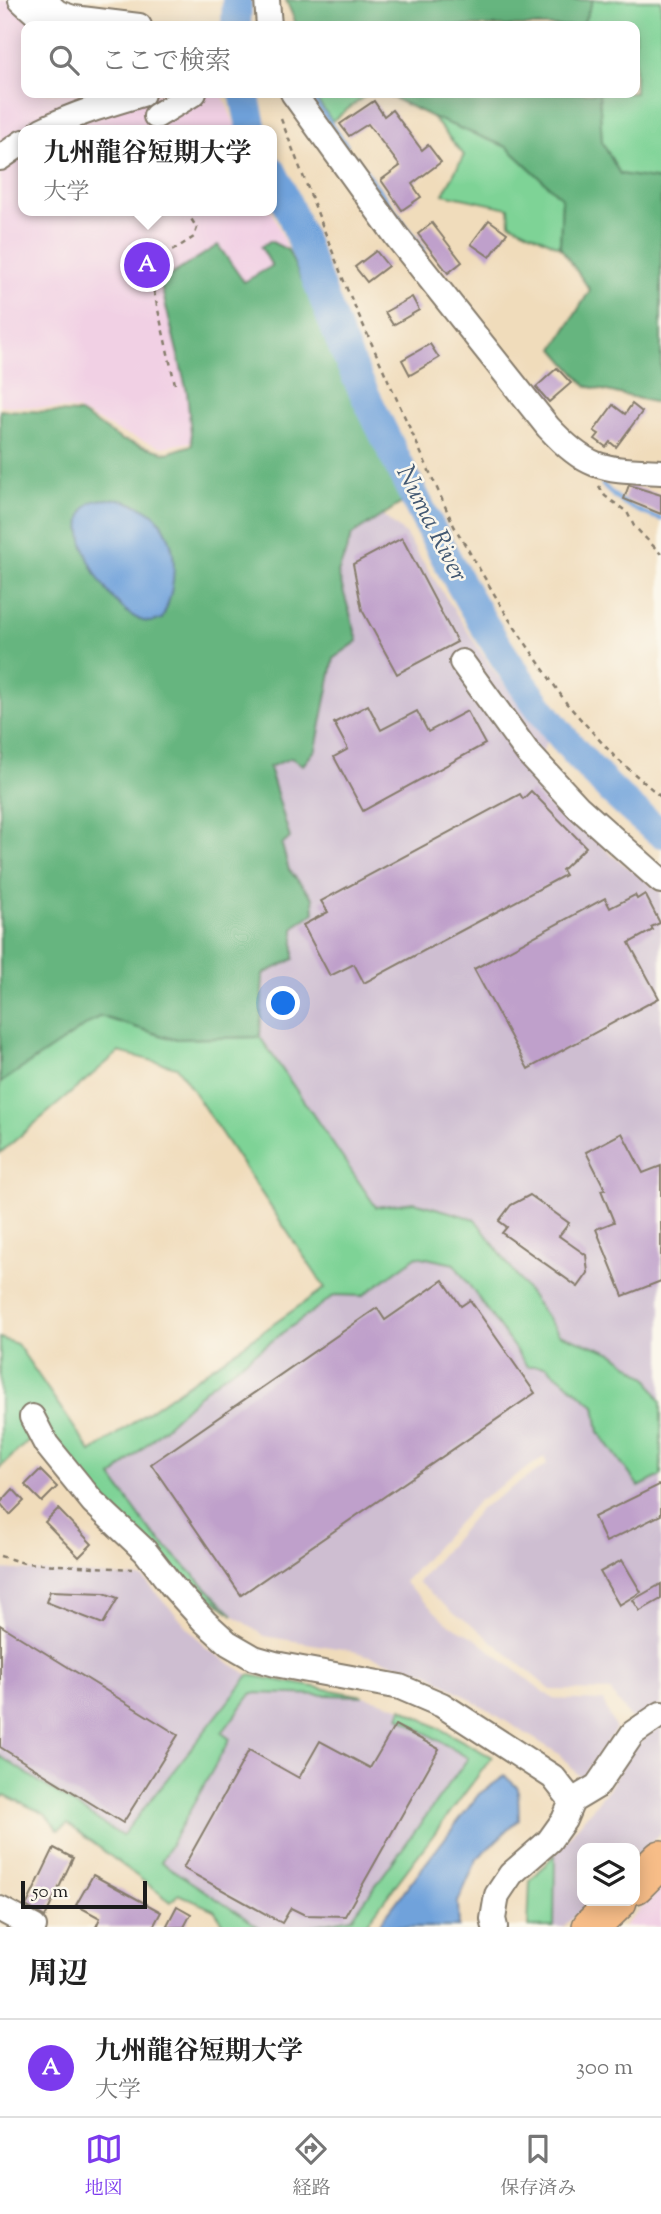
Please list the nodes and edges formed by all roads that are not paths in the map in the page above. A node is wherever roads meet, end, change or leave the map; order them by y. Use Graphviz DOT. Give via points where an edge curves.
graph roads {
  1 [pos="21,0"];
  2 [pos="43,0"];
  3 [pos="267,0"];
  4 [pos="44,21"];
  5 [pos="98,21"];
  6 [pos="269,21"];
  7 [pos="129,98"];
  8 [pos="144,98"];
  9 [pos="188,98"];
  10 [pos="297,98"];
  11 [pos="160,123"];
  12 [pos="54,125"];
  13 [pos="18,145"];
  14 [pos="0,158"];
  15 [pos="661,472"];
  16 [pos="462,662"];
  17 [pos="661,881"];
  18 [pos="32,1417"];
  19 [pos="661,1714"];
  20 [pos="572,1801"];
  21 [pos="661,1859"];
  22 [pos="640,1880"];
  23 [pos="613,1906"];
  24 [pos="0,1909"];
  25 [pos="34,1927"];
  26 [pos="495,1927"];
  27 [pos="591,1927"];
  1 -- 4 [label="street"];
  2 -- 5 [label="street" via="58,13"];
  3 -- 6 [label="street"];
  7 -- 12 [label="street"];
  8 -- 11 [label="street"];
  9 -- 11 [label="street"];
  10 -- 15 [label="street" via="397,237 570,451 597,467"];
  13 -- 14 [label="street"];
  16 -- 17 [label="street" via="537,762 578,807"];
  18 -- 20 [label="street" via="46,1444 85,1492 228,1643 254,1658 400,1686 442,1705 553,1777"];
  19 -- 20 [label="street" via="632,1732 597,1786"];
  20 -- 26 [label="street" via="549,1841 511,1874 496,1895"];
  21 -- 22 [label="highway"];
  23 -- 27 [label="highway"];
  24 -- 25 [label="street"];
}
